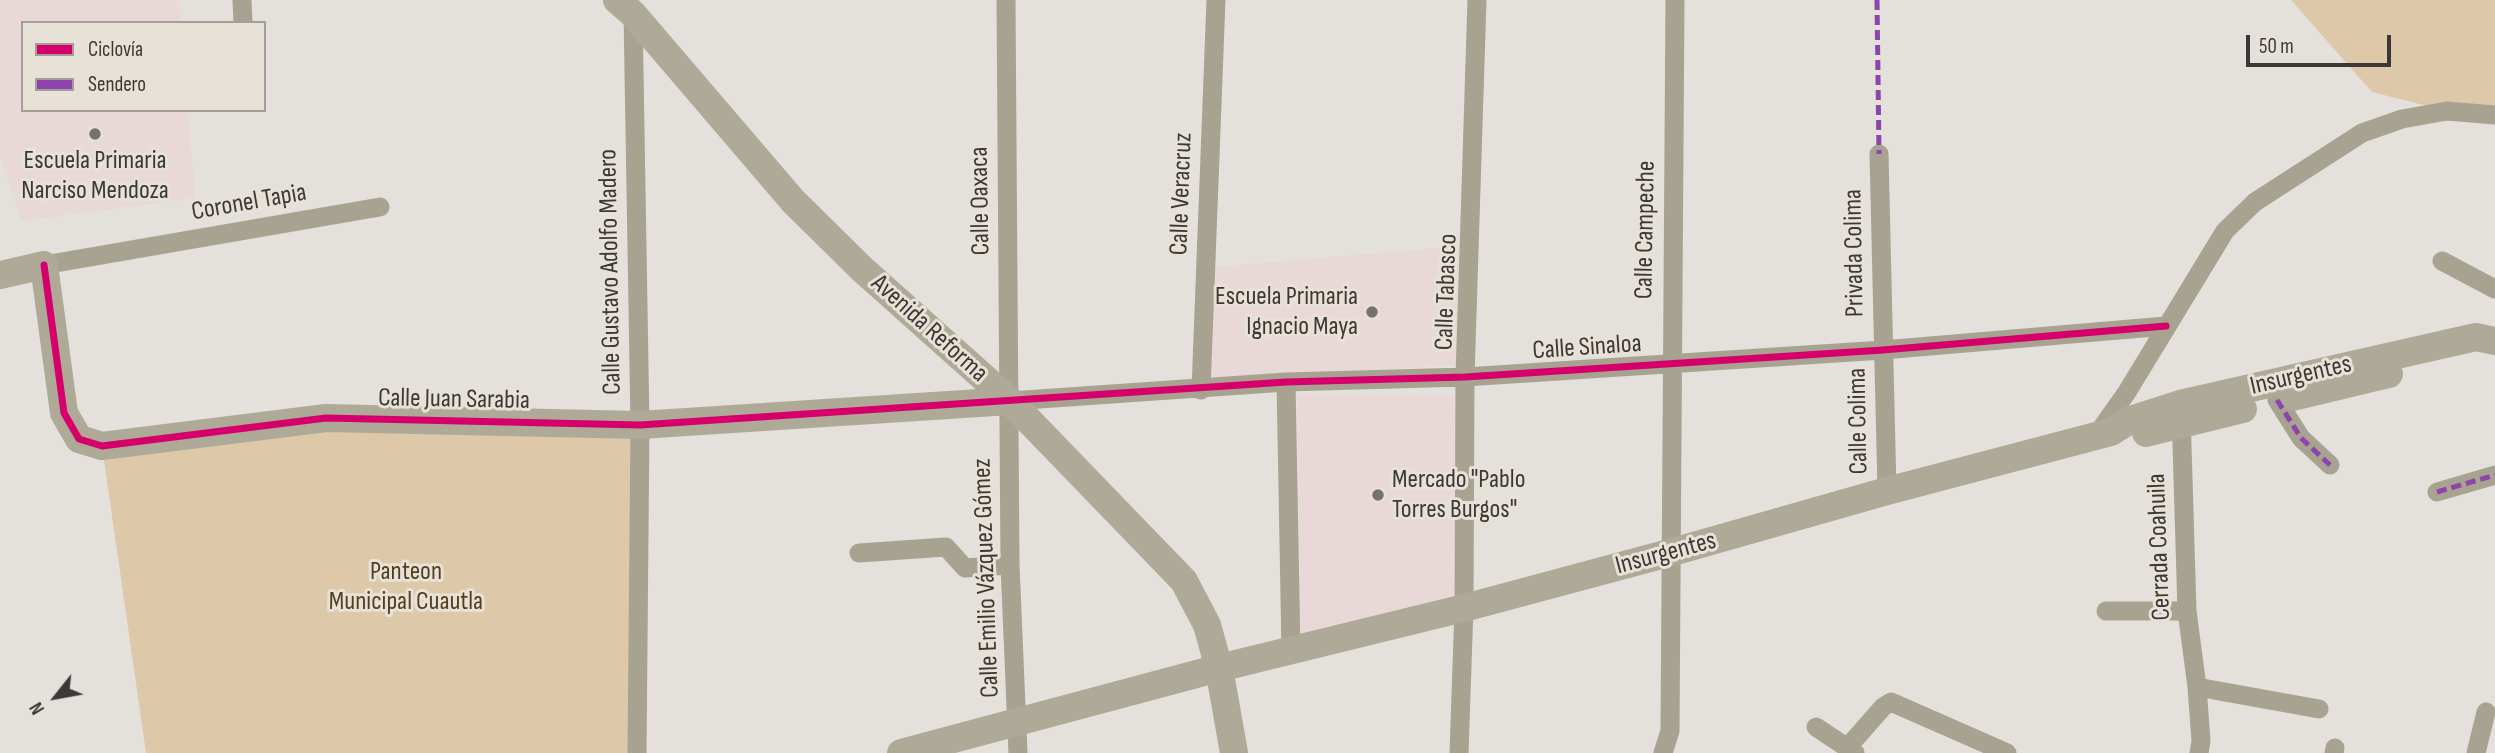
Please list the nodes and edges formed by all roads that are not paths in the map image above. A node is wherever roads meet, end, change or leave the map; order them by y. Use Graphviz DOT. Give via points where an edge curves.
graph roads {
  1 [pos="242,0"];
  2 [pos="1006,0"];
  3 [pos="1216,0"];
  4 [pos="1477,0"];
  5 [pos="1675,0"];
  6 [pos="628,5"];
  7 [pos="243,21"];
  8 [pos="2495,115"];
  9 [pos="1879,154"];
  10 [pos="380,207"];
  11 [pos="2442,261"];
  12 [pos="44,265"];
  13 [pos="0,275"];
  14 [pos="2495,289"];
  15 [pos="2166,326"];
  16 [pos="2495,341"];
  17 [pos="1883,349"];
  18 [pos="1671,363"];
  19 [pos="2344,375"];
  20 [pos="1465,377"];
  21 [pos="1286,382"];
  22 [pos="1201,390"];
  23 [pos="2277,400"];
  24 [pos="1010,401"];
  25 [pos="2181,414"];
  26 [pos="640,425"];
  27 [pos="2104,434"];
  28 [pos="2330,465"];
  29 [pos="2495,475"];
  30 [pos="1887,491"];
  31 [pos="2437,492"];
  32 [pos="859,553"];
  33 [pos="1669,553"];
  34 [pos="1010,565"];
  35 [pos="1464,608"];
  36 [pos="2106,611"];
  37 [pos="2187,611"];
  38 [pos="1291,650"];
  39 [pos="1219,668"];
  40 [pos="2197,687"];
  41 [pos="2319,709"];
  42 [pos="2486,712"];
  43 [pos="1017,722"];
  44 [pos="1816,727"];
  45 [pos="1851,750"];
  46 [pos="637,753"];
  47 [pos="901,753"];
  48 [pos="1018,753"];
  49 [pos="1234,753"];
  50 [pos="1459,753"];
  51 [pos="1663,753"];
  52 [pos="2007,753"];
  53 [pos="2199,753"];
  54 [pos="2476,753"];
  1 -- 7 [label="street"];
  2 -- 24 [label="street, Calle Oaxaca"];
  3 -- 22 [label="street, Calle Veracruz"];
  4 -- 20 [label="street, Calle Tabasco"];
  5 -- 18 [label="street, Calle Campeche"];
  6 -- 24 [label="street, Avenida Reforma" via="793,201"];
  6 -- 26 [label="street, Calle Gustavo Adolfo Madero"];
  8 -- 15 [label="street" via="2447,111 2402,119 2362,133 2315,162 2255,202 2225,231"];
  9 -- 17 [label="street, Privada Colima"];
  10 -- 12 [label="street, Coronel Tapia"];
  11 -- 14 [label="street"];
  12 -- 13 [label="street"];
  12 -- 26 [label="street, Calle Juan Sarabia" via="64,413 79,439 102,446 326,418"];
  15 -- 17 [label="street, Calle Sinaloa"];
  15 -- 27 [label="street"];
  16 -- 19 [label="street, Insurgentes" via="2476,337"];
  17 -- 18 [label="street, Calle Sinaloa"];
  17 -- 30 [label="street, Calle Colima"];
  18 -- 20 [label="street, Calle Sinaloa"];
  18 -- 33 [label="street, Calle Campeche"];
  19 -- 23 [label="street, Insurgentes"];
  19 -- 25 [label="street, Insurgentes"];
  20 -- 21 [label="street, Calle Sinaloa"];
  20 -- 35 [label="street, Calle Tabasco"];
  21 -- 22 [label="street, Calle Sinaloa"];
  21 -- 38 [label="street"];
  22 -- 24 [label="street, Calle Sinaloa"];
  23 -- 25 [label="street, Insurgentes"];
  23 -- 28 [label="street" via="2301,438"];
  24 -- 26 [label="street, Calle Juan Sarabia"];
  24 -- 34 [label="street, Calle Emilio Vázquez Gómez"];
  24 -- 39 [label="street, Avenida Reforma" via="1184,582 1207,625"];
  25 -- 27 [label="street, Insurgentes" via="2130,420"];
  25 -- 37 [label="street, Cerrada Coahuila"];
  26 -- 46 [label="street, Calle Gustavo Adolfo Madero"];
  27 -- 30 [label="street, Insurgentes"];
  29 -- 31 [label="street"];
  30 -- 33 [label="street, Insurgentes"];
  32 -- 34 [label="street" via="946,547 965,568"];
  33 -- 35 [label="street, Insurgentes"];
  33 -- 51 [label="street, Calle Campeche" via="1670,732"];
  34 -- 43 [label="street, Calle Emilio Vázquez Gómez"];
  35 -- 38 [label="street, Insurgentes"];
  35 -- 50 [label="street, Calle Tabasco"];
  36 -- 37 [label="street"];
  37 -- 40 [label="street, Cerrada Coahuila"];
  38 -- 39 [label="street, Insurgentes"];
  39 -- 43 [label="street, Insurgentes"];
  39 -- 49 [label="street, Avenida Reforma"];
  40 -- 41 [label="street"];
  40 -- 53 [label="street, Cerrada Coahuila"];
  42 -- 54 [label="street"];
  43 -- 47 [label="street, Insurgentes"];
  43 -- 48 [label="street, Calle Emilio Vázquez Gómez"];
  44 -- 45 [label="street"];
  45 -- 52 [label="street" via="1891,702"];
}
